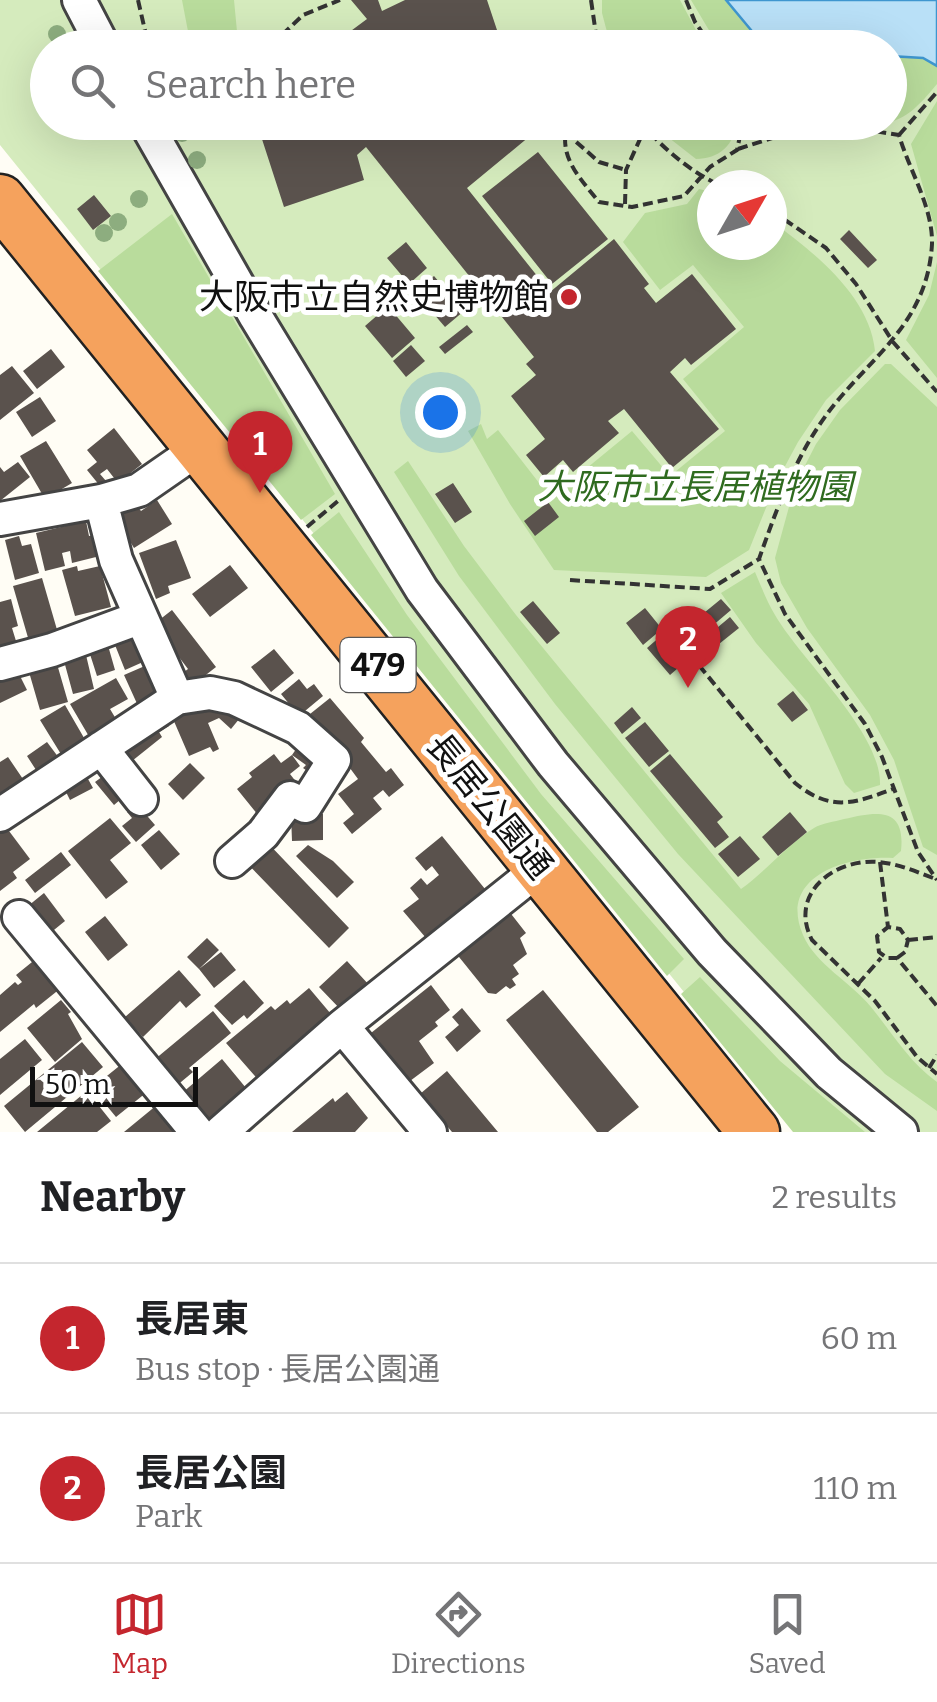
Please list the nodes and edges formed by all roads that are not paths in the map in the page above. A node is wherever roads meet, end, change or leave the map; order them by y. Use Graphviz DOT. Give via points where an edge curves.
graph roads {
  1 [pos="79,0"];
  2 [pos="95,30"];
  3 [pos="154,140"];
  4 [pos="0,200"];
  5 [pos="0,243"];
  6 [pos="189,456"];
  7 [pos="101,502"];
  8 [pos="0,519"];
  9 [pos="138,618"];
  10 [pos="0,664"];
  11 [pos="176,698"];
  12 [pos="101,748"];
  13 [pos="141,799"];
  14 [pos="0,815"];
  15 [pos="232,861"];
  16 [pos="527,878"];
  17 [pos="19,917"];
  18 [pos="342,1026"];
  19 [pos="197,1132"];
  20 [pos="221,1132"];
  21 [pos="430,1132"];
  22 [pos="716,1132"];
  23 [pos="754,1132"];
  24 [pos="901,1132"];
  1 -- 2 [label="street"];
  3 -- 24 [label="street" via="422,590 622,850 712,952 829,1073"];
  4 -- 6 [label="highway, 長居公園通 / 479"];
  5 -- 6 [label="highway, 長居公園通 / 479"];
  6 -- 7 [label="street" via="139,490"];
  6 -- 16 [label="highway, 長居公園通 / 479"];
  7 -- 8 [label="street"];
  7 -- 9 [label="street"];
  9 -- 10 [label="street"];
  9 -- 11 [label="street"];
  11 -- 12 [label="street"];
  11 -- 15 [label="street" via="234,698 298,728 334,760 305,806 290,798"];
  12 -- 13 [label="street"];
  12 -- 14 [label="street"];
  16 -- 18 [label="street"];
  16 -- 22 [label="highway, 長居公園通 / 479"];
  16 -- 23 [label="highway, 長居公園通 / 479"];
  17 -- 19 [label="street"];
  18 -- 20 [label="street"];
  18 -- 21 [label="street"];
}
